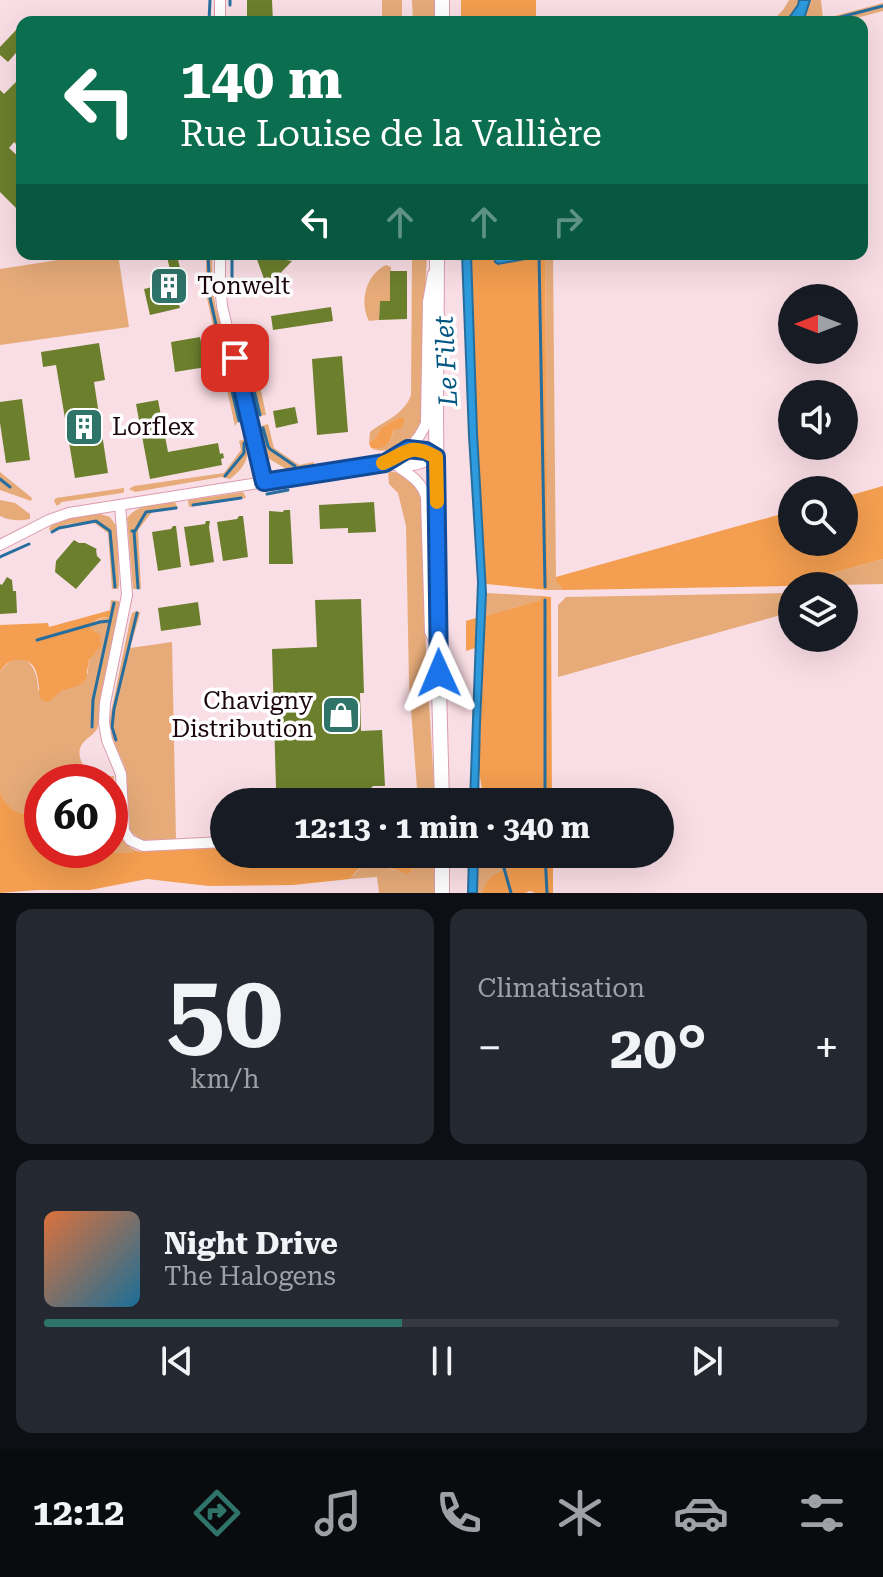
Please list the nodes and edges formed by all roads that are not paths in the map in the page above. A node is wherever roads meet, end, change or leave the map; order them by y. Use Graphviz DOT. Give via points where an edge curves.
graph roads {
  1 [pos="220,260"];
  2 [pos="436,260"];
  3 [pos="437,260"];
  4 [pos="408,449"];
  5 [pos="436,457"];
  6 [pos="385,463"];
  7 [pos="399,467"];
  8 [pos="264,482"];
  9 [pos="120,505"];
  10 [pos="1,543"];
  11 [pos="438,648"];
  12 [pos="442,788"];
  13 [pos="210,843"];
  14 [pos="442,868"];
  15 [pos="442,893"];
  1 -- 8 [label="street" via="222,306"];
  2 -- 4 [label="street" via="428,302 426,423"];
  3 -- 5 [label="main road"];
  4 -- 5 [label="street"];
  4 -- 6 [label="street"];
  5 -- 7 [label="street"];
  5 -- 11 [label="main road"];
  6 -- 7 [label="street"];
  6 -- 8 [label="street"];
  7 -- 11 [label="street" via="419,482 426,497 430,632"];
  8 -- 9 [label="street"];
  9 -- 10 [label="street" via="59,516"];
  9 -- 13 [label="street" via="127,595 104,723 121,774 124,831 143,846"];
  11 -- 12 [label="main road"];
  14 -- 15 [label="main road"];
}
